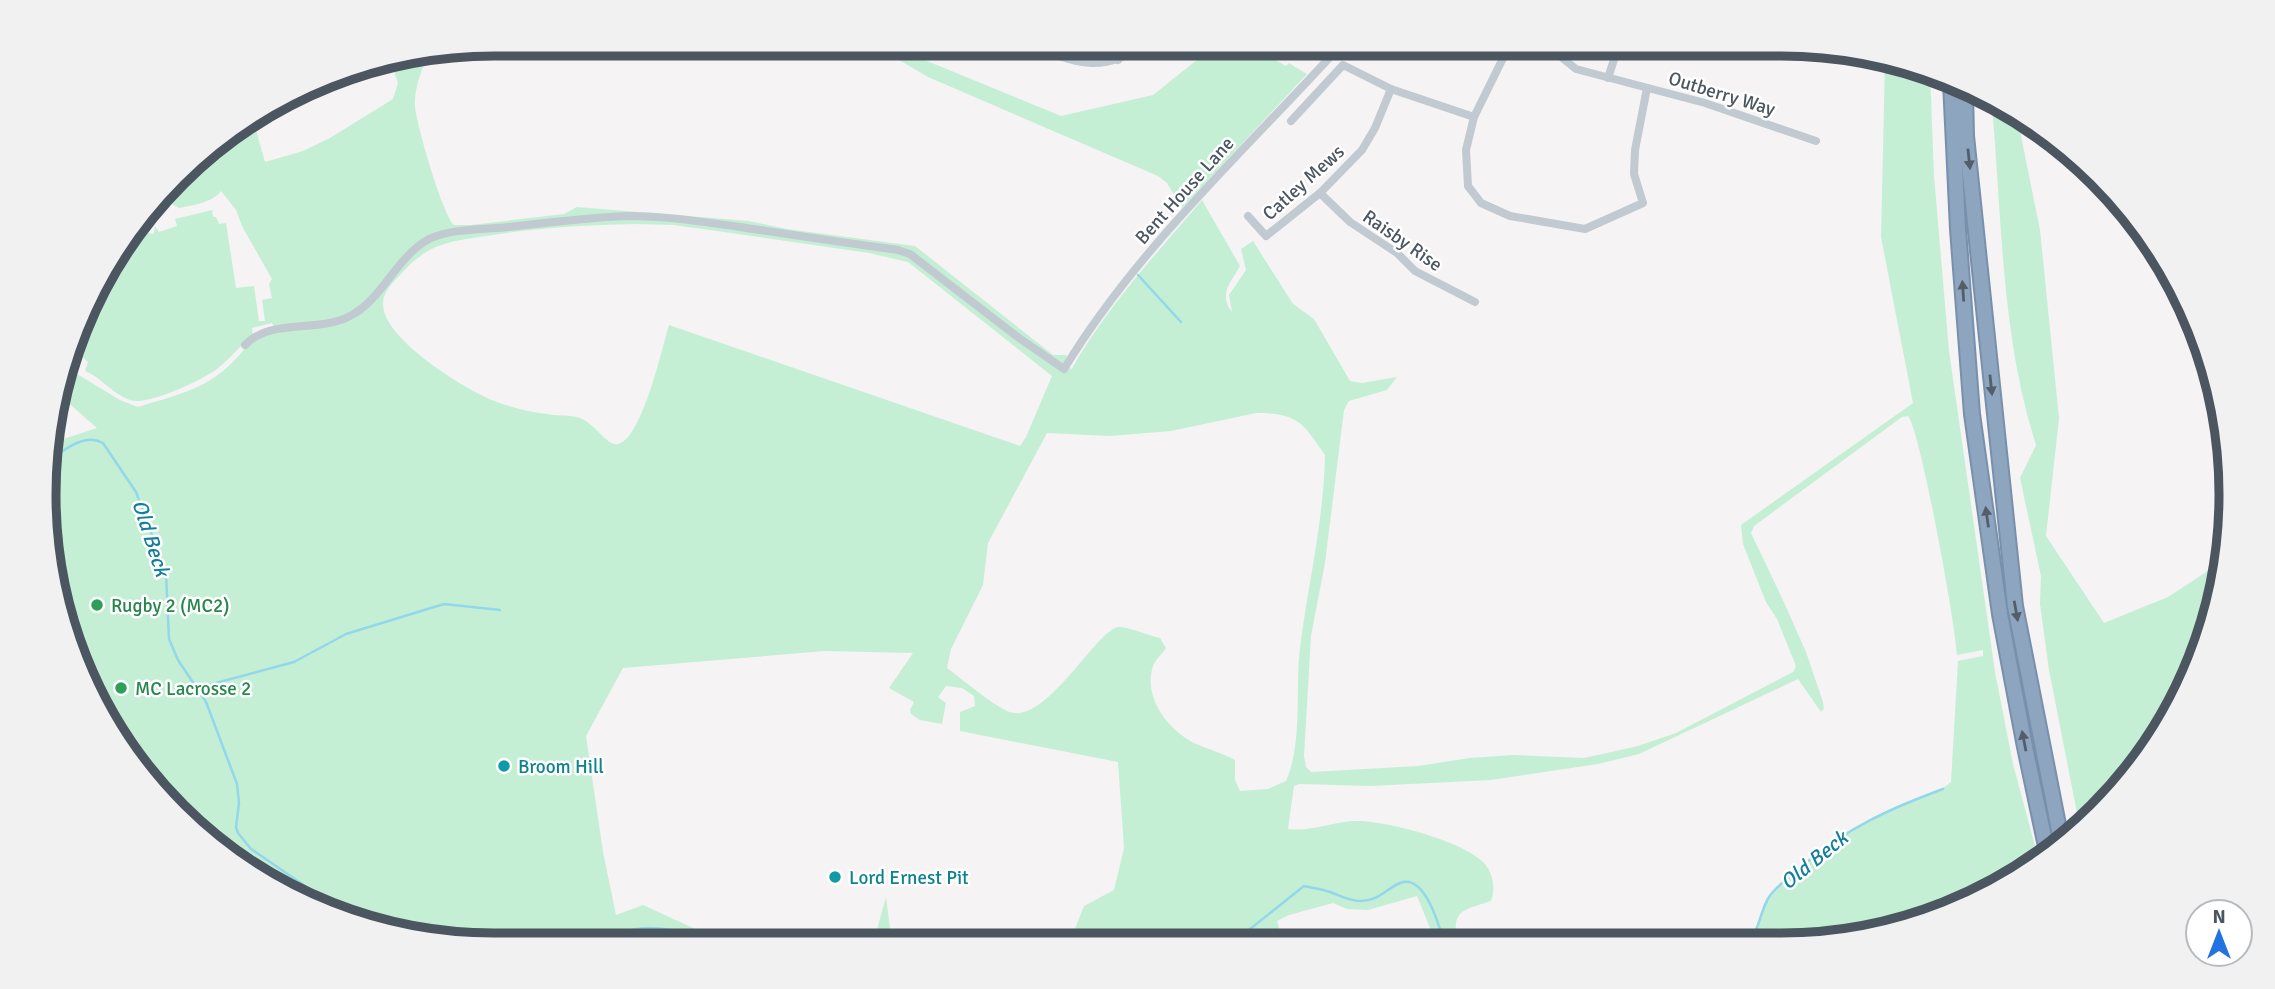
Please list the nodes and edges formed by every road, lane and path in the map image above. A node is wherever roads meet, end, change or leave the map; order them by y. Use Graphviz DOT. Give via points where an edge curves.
graph roads {
  1 [pos="1062,56"];
  2 [pos="1113,56"];
  3 [pos="1124,56"];
  4 [pos="1331,56"];
  5 [pos="1503,56"];
  6 [pos="1560,56"];
  7 [pos="1615,56"];
  8 [pos="1114,62"];
  9 [pos="1608,78"];
  10 [pos="1647,88"];
  11 [pos="1391,89"];
  12 [pos="1951,91"];
  13 [pos="1965,97"];
  14 [pos="1474,117"];
  15 [pos="1291,121"];
  16 [pos="1816,141"];
  17 [pos="1321,193"];
  18 [pos="1248,216"];
  19 [pos="1475,302"];
  20 [pos="245,345"];
  21 [pos="2059,832"];
  22 [pos="2045,843"];
  1 -- 8 [label="street" via="1100,64"];
  2 -- 8 [label="street"];
  3 -- 8 [label="street"];
  4 -- 20 [label="street, Bent House Lane" via="1184,212 1121,286 1064,369 910,254 678,219 629,216 440,235 421,244 354,315 328,324 281,329 253,337"];
  5 -- 14 [label="street"];
  6 -- 9 [label="street, Outberry Way" via="1576,69"];
  7 -- 9 [label="street"];
  9 -- 10 [label="street, Outberry Way"];
  10 -- 14 [label="street" via="1634,174 1643,203 1585,229 1510,216 1481,203 1468,186 1466,150"];
  10 -- 16 [label="street, Outberry Way"];
  11 -- 14 [label="street"];
  11 -- 15 [label="street" via="1343,65"];
  11 -- 17 [label="street, Catley Mews" via="1362,150"];
  22 -- 12 [label="highway, one-way" via="2000,614 1972,414"];
  13 -- 21 [label="highway, one-way" via="2015,606"];
  17 -- 18 [label="street, Catley Mews" via="1266,236"];
  17 -- 19 [label="street, Raisby Rise" via="1350,222 1397,253 1415,271"];
}
